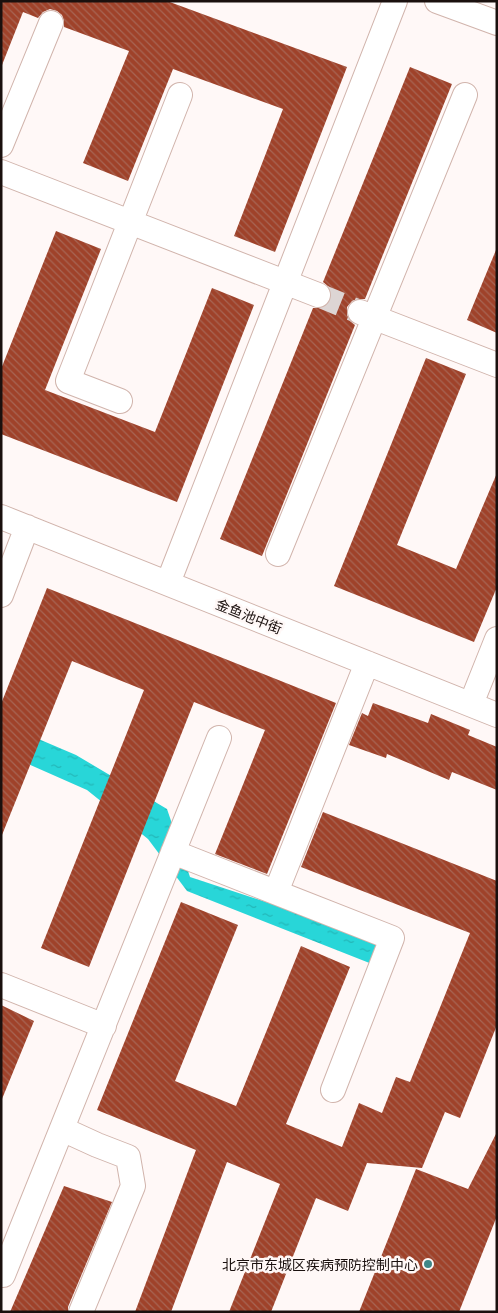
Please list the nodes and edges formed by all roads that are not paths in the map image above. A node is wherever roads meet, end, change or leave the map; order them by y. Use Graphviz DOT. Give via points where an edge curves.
graph roads {
  1 [pos="395,1"];
  2 [pos="437,1"];
  3 [pos="50,23"];
  4 [pos="497,23"];
  5 [pos="180,95"];
  6 [pos="465,95"];
  7 [pos="1,145"];
  8 [pos="1,172"];
  9 [pos="130,223"];
  10 [pos="285,282"];
  11 [pos="318,296"];
  12 [pos="367,315"];
  13 [pos="497,364"];
  14 [pos="120,401"];
  15 [pos="1,517"];
  16 [pos="27,527"];
  17 [pos="278,554"];
  18 [pos="168,583"];
  19 [pos="1,595"];
  20 [pos="497,640"];
  21 [pos="367,663"];
  22 [pos="471,704"];
  23 [pos="497,715"];
  24 [pos="219,738"];
  25 [pos="173,852"];
  26 [pos="276,892"];
  27 [pos="1,985"];
  28 [pos="104,1026"];
  29 [pos="333,1090"];
  30 [pos="62,1129"];
  31 [pos="1,1275"];
  32 [pos="81,1312"];
  1 -- 10 [label="street"];
  2 -- 4 [label="street"];
  3 -- 7 [label="street"];
  5 -- 9 [label="street"];
  6 -- 12 [label="street"];
  8 -- 9 [label="street"];
  9 -- 10 [label="street"];
  9 -- 14 [label="street" via="68,381"];
  10 -- 11 [label="street"];
  10 -- 18 [label="street"];
  12 -- 13 [label="street"];
  12 -- 17 [label="street"];
  15 -- 16 [label="street, 金鱼池中街"];
  16 -- 18 [label="street, 金鱼池中街"];
  16 -- 19 [label="street"];
  18 -- 21 [label="street, 金鱼池中街"];
  20 -- 22 [label="street"];
  21 -- 22 [label="street, 金鱼池中街"];
  21 -- 26 [label="street"];
  22 -- 23 [label="street, 金鱼池中街"];
  24 -- 25 [label="street"];
  25 -- 26 [label="street"];
  25 -- 28 [label="street"];
  26 -- 29 [label="street" via="392,938"];
  27 -- 28 [label="street"];
  28 -- 30 [label="street"];
  30 -- 31 [label="street"];
  30 -- 32 [label="street" via="128,1158 133,1186"];
}
